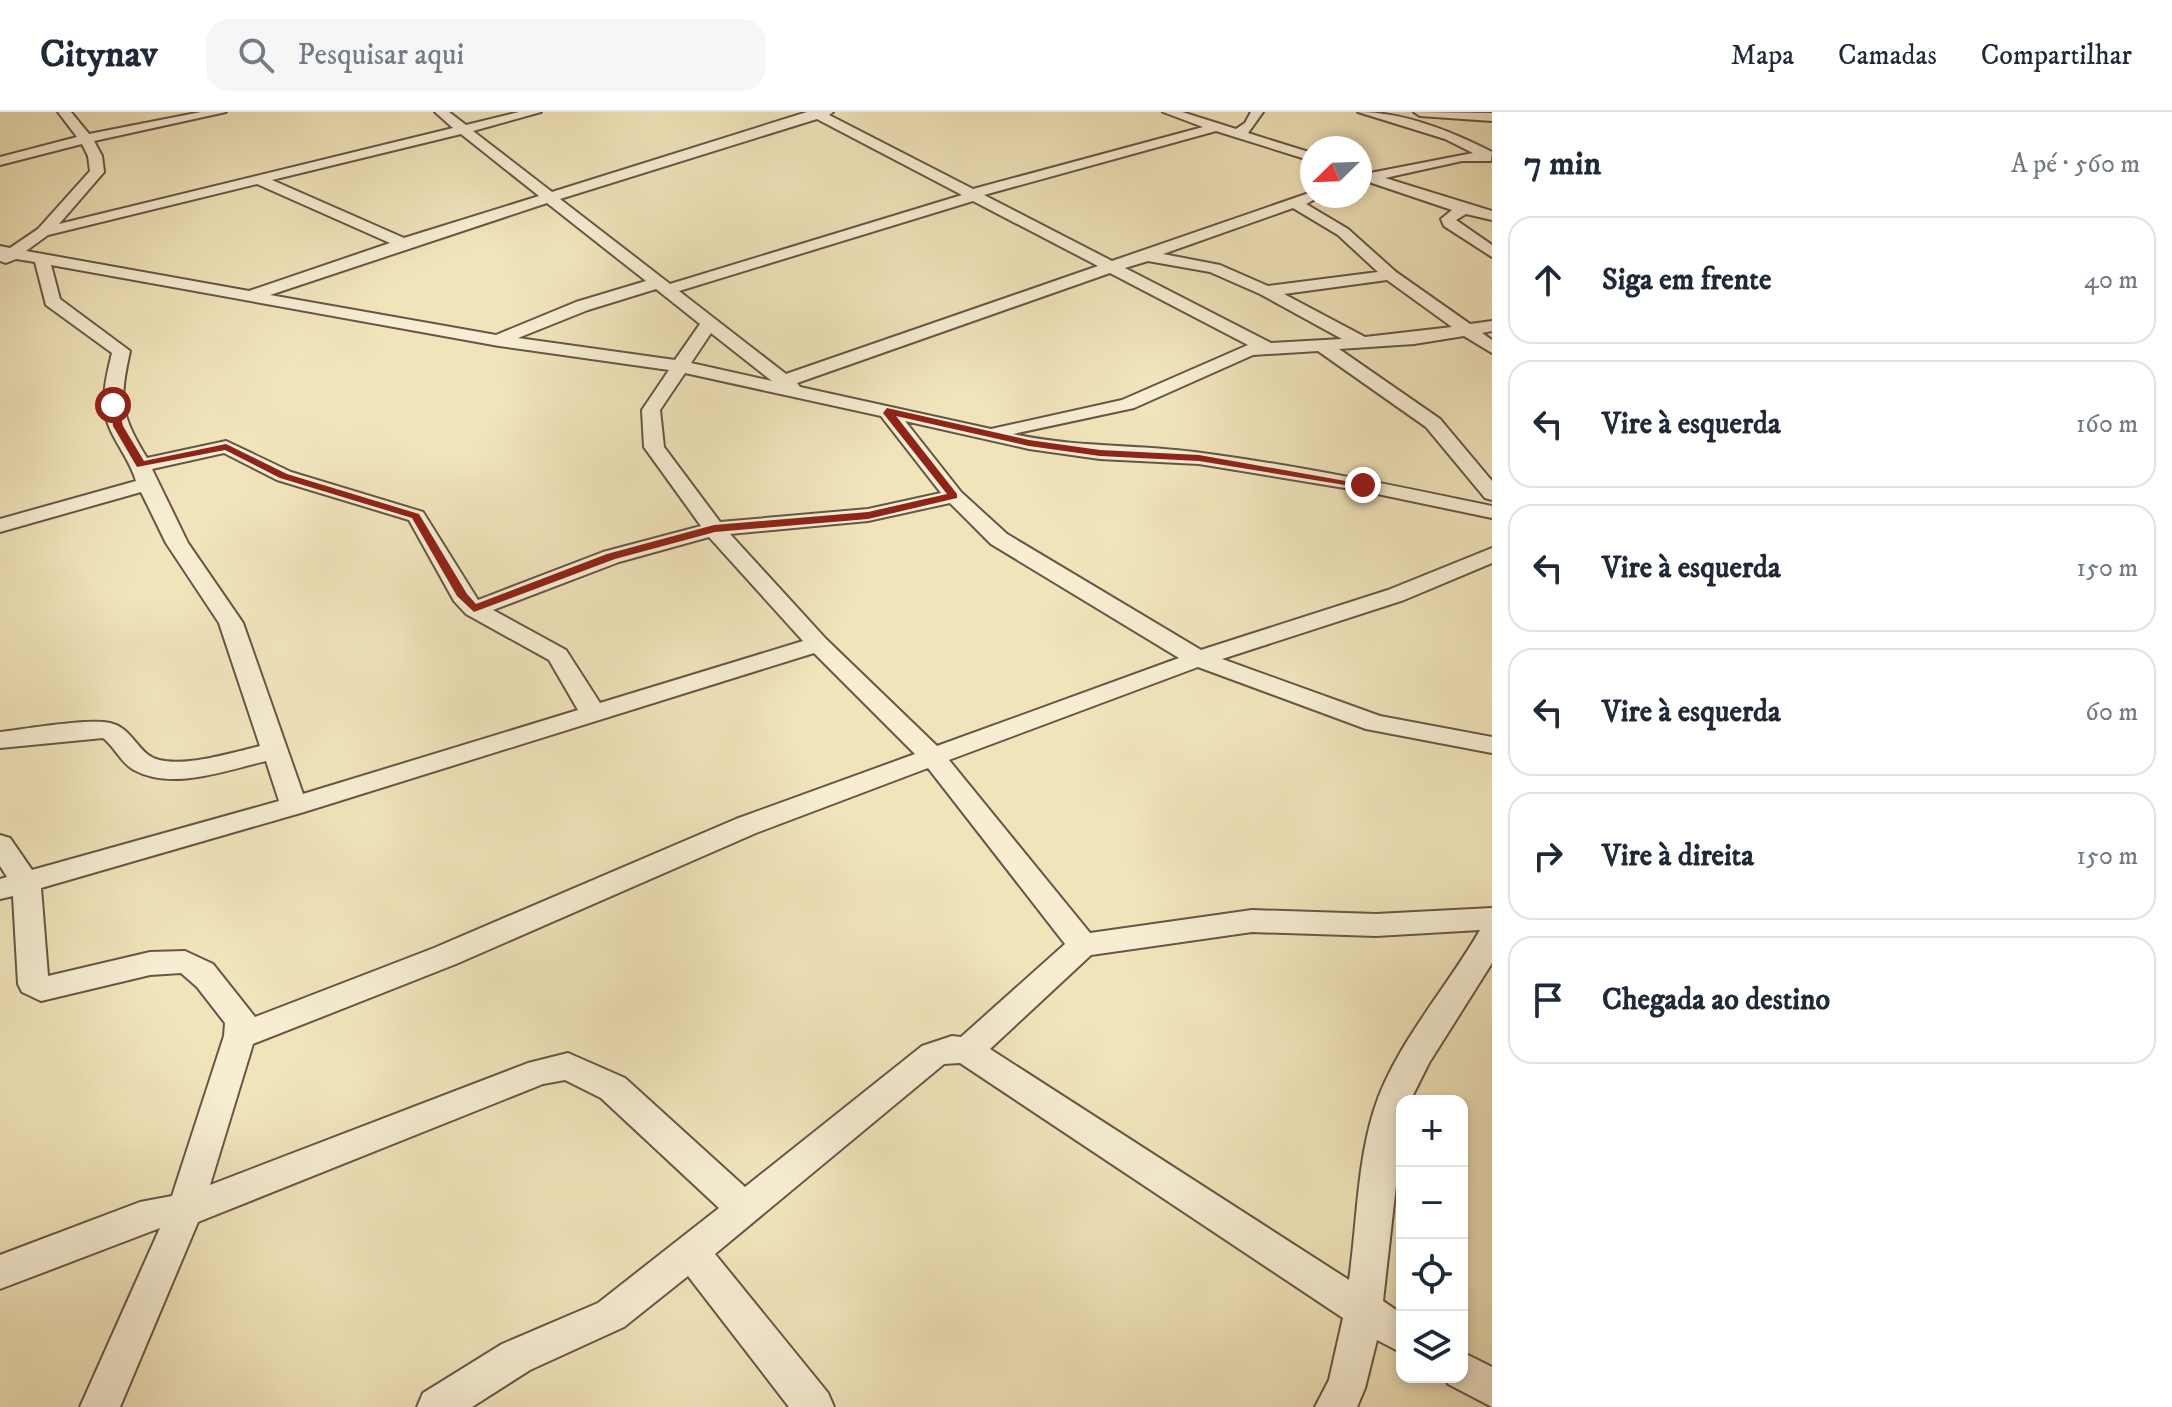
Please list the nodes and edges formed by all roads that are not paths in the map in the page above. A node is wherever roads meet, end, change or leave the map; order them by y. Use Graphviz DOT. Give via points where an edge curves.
graph roads {
  1 [pos="64,112"];
  2 [pos="220,112"];
  3 [pos="441,112"];
  4 [pos="535,112"];
  5 [pos="1169,112"];
  6 [pos="1257,112"];
  7 [pos="1364,112"];
  8 [pos="1420,112"];
  9 [pos="1436,112"];
  10 [pos="819,113"];
  11 [pos="1492,117"];
  12 [pos="1217,127"];
  13 [pos="465,130"];
  14 [pos="1238,134"];
  15 [pos="85,139"];
  16 [pos="1300,153"];
  17 [pos="1492,158"];
  18 [pos="0,161"];
  19 [pos="1372,175"];
  20 [pos="260,180"];
  21 [pos="1372,180"];
  22 [pos="973,194"];
  23 [pos="550,197"];
  24 [pos="1300,201"];
  25 [pos="1294,203"];
  26 [pos="1463,209"];
  27 [pos="1488,214"];
  28 [pos="43,232"];
  29 [pos="403,243"];
  30 [pos="1492,252"];
  31 [pos="1141,255"];
  32 [pos="4,256"];
  33 [pos="42,259"];
  34 [pos="1111,266"];
  35 [pos="1390,275"];
  36 [pos="661,286"];
  37 [pos="1266,291"];
  38 [pos="246,297"];
  39 [pos="709,323"];
  40 [pos="1492,326"];
  41 [pos="1465,331"];
  42 [pos="499,341"];
  43 [pos="1361,342"];
  44 [pos="1321,345"];
  45 [pos="1267,348"];
  46 [pos="1492,348"];
  47 [pos="680,366"];
  48 [pos="789,385"];
  49 [pos="887,411"];
  50 [pos="986,434"];
  51 [pos="144,474"];
  52 [pos="1492,494"];
  53 [pos="954,496"];
  54 [pos="1492,512"];
  55 [pos="0,526"];
  56 [pos="714,529"];
  57 [pos="1492,555"];
  58 [pos="474,609"];
  59 [pos="818,644"];
  60 [pos="1198,659"];
  61 [pos="593,713"];
  62 [pos="0,740"];
  63 [pos="1492,745"];
  64 [pos="274,751"];
  65 [pos="932,756"];
  66 [pos="294,806"];
  67 [pos="0,845"];
  68 [pos="13,885"];
  69 [pos="1492,919"];
  70 [pos="1492,936"];
  71 [pos="1083,945"];
  72 [pos="240,1036"];
  73 [pos="967,1051"];
  74 [pos="744,1209"];
  75 [pos="185,1211"];
  76 [pos="691,1252"];
  77 [pos="0,1272"];
  78 [pos="1363,1311"];
  79 [pos="1396,1331"];
  80 [pos="1468,1375"];
  81 [pos="1492,1389"];
  82 [pos="100,1407"];
  83 [pos="437,1407"];
  84 [pos="814,1407"];
  85 [pos="1335,1407"];
  1 -- 15 [label="street"];
  2 -- 15 [label="street"];
  3 -- 13 [label="street"];
  4 -- 13 [label="street"];
  5 -- 12 [label="street"];
  6 -- 14 [label="street"];
  7 -- 17 [label="street" via="1450,136"];
  8 -- 9 [label="street"];
  9 -- 11 [label="street"];
  10 -- 22 [label="street"];
  10 -- 23 [label="street"];
  12 -- 14 [label="street"];
  12 -- 22 [label="street"];
  13 -- 20 [label="street"];
  13 -- 23 [label="street"];
  14 -- 16 [label="street"];
  15 -- 18 [label="street"];
  15 -- 28 [label="street" via="97,172"];
  17 -- 19 [label="street" via="1462,157"];
  20 -- 28 [label="street"];
  20 -- 29 [label="street"];
  21 -- 26 [label="street"];
  22 -- 34 [label="street"];
  22 -- 36 [label="street"];
  23 -- 29 [label="street"];
  23 -- 36 [label="street"];
  24 -- 25 [label="street"];
  25 -- 31 [label="street"];
  25 -- 35 [label="street" via="1343,232"];
  26 -- 27 [label="street"];
  26 -- 30 [label="street" via="1449,223"];
  28 -- 32 [label="street"];
  29 -- 38 [label="street"];
  31 -- 34 [label="street"];
  31 -- 37 [label="street" via="1205,265"];
  32 -- 33 [label="street"];
  33 -- 38 [label="street"];
  33 -- 51 [label="street" via="52,301 121,351 113,405 118,426"];
  34 -- 45 [label="street"];
  34 -- 48 [label="street"];
  35 -- 37 [label="street"];
  35 -- 41 [label="street"];
  36 -- 39 [label="street"];
  36 -- 42 [label="street" via="582,306"];
  37 -- 43 [label="street"];
  38 -- 42 [label="street"];
  39 -- 47 [label="street"];
  39 -- 48 [label="street"];
  40 -- 41 [label="street"];
  41 -- 43 [label="street"];
  41 -- 46 [label="street"];
  42 -- 47 [label="street"];
  43 -- 44 [label="street"];
  44 -- 45 [label="street"];
  44 -- 52 [label="street" via="1433,423"];
  45 -- 50 [label="street" via="1241,353 1127,404"];
  47 -- 48 [label="street"];
  47 -- 56 [label="street" via="651,410 654,447"];
  48 -- 49 [label="street"];
  49 -- 50 [label="street"];
  49 -- 53 [label="street"];
  50 -- 54 [label="street" via="1100,453 1199,458"];
  51 -- 55 [label="street"];
  51 -- 58 [label="street" via="226,447 274,473 416,516"];
  51 -- 64 [label="street" via="177,543 231,623"];
  53 -- 56 [label="street" via="868,515"];
  53 -- 60 [label="street" via="1028,560"];
  56 -- 58 [label="street" via="611,557"];
  56 -- 59 [label="street"];
  57 -- 60 [label="street" via="1396,595"];
  58 -- 61 [label="street" via="558,655"];
  59 -- 61 [label="street"];
  59 -- 65 [label="street"];
  60 -- 63 [label="street" via="1375,723"];
  60 -- 65 [label="street"];
  61 -- 66 [label="street"];
  62 -- 64 [label="street" via="106,730 116,733 141,763 159,770"];
  64 -- 66 [label="street"];
  65 -- 71 [label="street"];
  65 -- 72 [label="street" via="746,826 445,956"];
  66 -- 68 [label="street"];
  67 -- 68 [label="street"];
  68 -- 72 [label="street" via="33,984 56,987 161,961 184,961 195,966 241,1020"];
  69 -- 71 [label="street" via="1376,925 1281,919"];
  70 -- 78 [label="street" via="1415,1055 1386,1124"];
  71 -- 73 [label="street"];
  72 -- 75 [label="street"];
  73 -- 74 [label="street" via="933,1055"];
  73 -- 78 [label="street"];
  74 -- 75 [label="street" via="613,1088 568,1066 539,1072"];
  74 -- 76 [label="street"];
  75 -- 77 [label="street" via="140,1218"];
  75 -- 82 [label="street"];
  76 -- 83 [label="street" via="611,1315 547,1341"];
  76 -- 84 [label="street"];
  78 -- 79 [label="street"];
  78 -- 85 [label="street" via="1348,1386"];
  80 -- 81 [label="street"];
}
